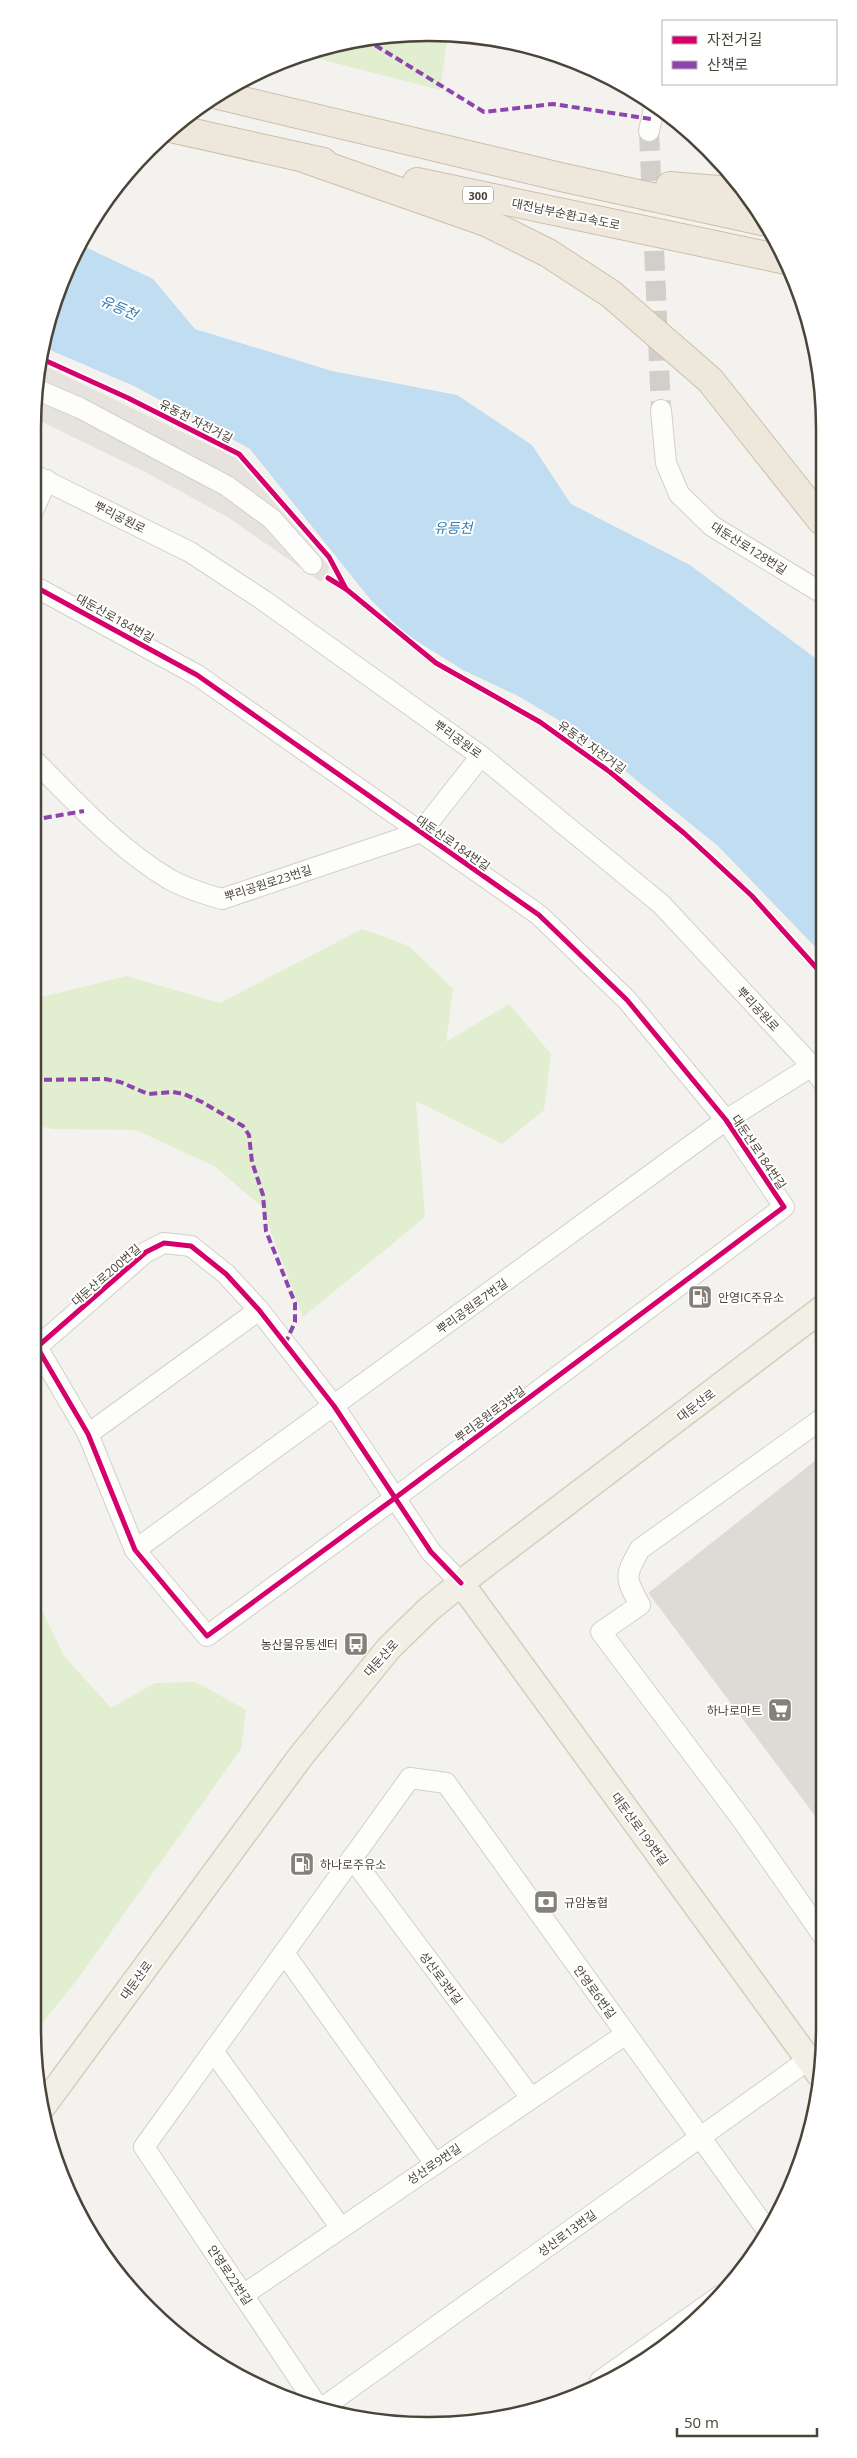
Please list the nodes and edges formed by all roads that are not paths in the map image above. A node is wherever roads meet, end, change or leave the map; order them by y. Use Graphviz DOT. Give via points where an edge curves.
graph roads {
  1 [pos="228,97"];
  2 [pos="653,113"];
  3 [pos="181,130"];
  4 [pos="649,131"];
  5 [pos="306,159"];
  6 [pos="565,178"];
  7 [pos="735,191"];
  8 [pos="754,219"];
  9 [pos="776,258"];
  10 [pos="43,392"];
  11 [pos="661,410"];
  12 [pos="41,478"];
  13 [pos="816,514"];
  14 [pos="312,564"];
  15 [pos="816,589"];
  16 [pos="41,590"];
  17 [pos="481,756"];
  18 [pos="41,767"];
  19 [pos="421,832"];
  20 [pos="816,1073"];
  21 [pos="816,1075"];
  22 [pos="726,1120"];
  23 [pos="784,1207"];
  24 [pos="259,1310"];
  25 [pos="816,1313"];
  26 [pos="41,1344"];
  27 [pos="41,1354"];
  28 [pos="334,1406"];
  29 [pos="816,1423"];
  30 [pos="88,1434"];
  31 [pos="395,1498"];
  32 [pos="135,1550"];
  33 [pos="461,1583"];
  34 [pos="207,1636"];
  35 [pos="352,1858"];
  36 [pos="816,1926"];
  37 [pos="284,1953"];
  38 [pos="626,2034"];
  39 [pos="213,2052"];
  40 [pos="814,2064"];
  41 [pos="814,2066"];
  42 [pos="531,2098"];
  43 [pos="48,2099"];
  44 [pos="700,2138"];
  45 [pos="435,2164"];
  46 [pos="763,2225"];
  47 [pos="341,2228"];
  48 [pos="243,2295"];
  49 [pos="679,2325"];
  50 [pos="628,2361"];
  51 [pos="313,2399"];
  52 [pos="328,2404"];
  1 -- 6 [label="highway"];
  2 -- 4 [label="street"];
  3 -- 5 [label="highway, 대전남부순환고속도로 / 300"];
  5 -- 9 [label="highway, 대전남부순환고속도로 / 300"];
  5 -- 13 [label="highway" via="486,222 548,253 611,294 710,380"];
  6 -- 7 [label="highway"];
  6 -- 8 [label="highway"];
  10 -- 14 [label="street" via="80,408 227,486 272,519"];
  11 -- 15 [label="street, 대둔산로128번길" via="666,463 679,494 712,526"];
  12 -- 17 [label="street, 뿌리공원로" via="190,552 263,600"];
  16 -- 19 [label="street, 대둔산로184번길" via="197,674"];
  17 -- 19 [label="street"];
  17 -- 20 [label="street, 뿌리공원로" via="661,904"];
  18 -- 19 [label="street, 뿌리공원로23번길" via="104,830 169,879 222,899"];
  19 -- 22 [label="street, 대둔산로184번길" via="539,915 627,1000"];
  21 -- 22 [label="street, 뿌리공원로7번길"];
  22 -- 23 [label="street, 대둔산로184번길"];
  22 -- 28 [label="street, 뿌리공원로7번길"];
  23 -- 31 [label="street, 뿌리공원로3번길"];
  24 -- 26 [label="street, 대둔산로200번길" via="226,1274 191,1246 164,1243 146,1252"];
  24 -- 28 [label="street, 대둔산로200번길"];
  24 -- 30 [label="street"];
  25 -- 33 [label="main road, 대둔산로"];
  27 -- 30 [label="street, 대둔산로200번길"];
  28 -- 31 [label="street, 대둔산로200번길"];
  28 -- 32 [label="street, 뿌리공원로7번길"];
  29 -- 36 [label="street" via="640,1549 630,1567 627,1582 640,1605 601,1632 743,1821"];
  30 -- 32 [label="street, 대둔산로200번길"];
  31 -- 33 [label="street, 대둔산로200번길" via="430,1552"];
  31 -- 34 [label="street, 뿌리공원로3번길"];
  32 -- 34 [label="street, 대둔산로200번길"];
  33 -- 40 [label="main road, 대둔산로199번길"];
  33 -- 43 [label="main road, 대둔산로" via="389,1648 318,1734"];
  35 -- 37 [label="street"];
  35 -- 38 [label="street, 안영로6번길" via="410,1778 446,1783"];
  35 -- 42 [label="street, 성산로3번길"];
  37 -- 39 [label="street"];
  37 -- 45 [label="street"];
  38 -- 42 [label="street, 성산로9번길"];
  38 -- 44 [label="street, 안영로6번길"];
  39 -- 47 [label="street"];
  39 -- 48 [label="street, 안영로22번길" via="144,2147"];
  41 -- 44 [label="street, 성산로13번길"];
  42 -- 45 [label="street, 성산로9번길"];
  44 -- 46 [label="street, 안영로6번길"];
  44 -- 52 [label="street, 성산로13번길"];
  45 -- 47 [label="street, 성산로9번길"];
  47 -- 48 [label="street, 성산로9번길"];
  48 -- 51 [label="street, 안영로22번길"];
  49 -- 50 [label="street"];
}
